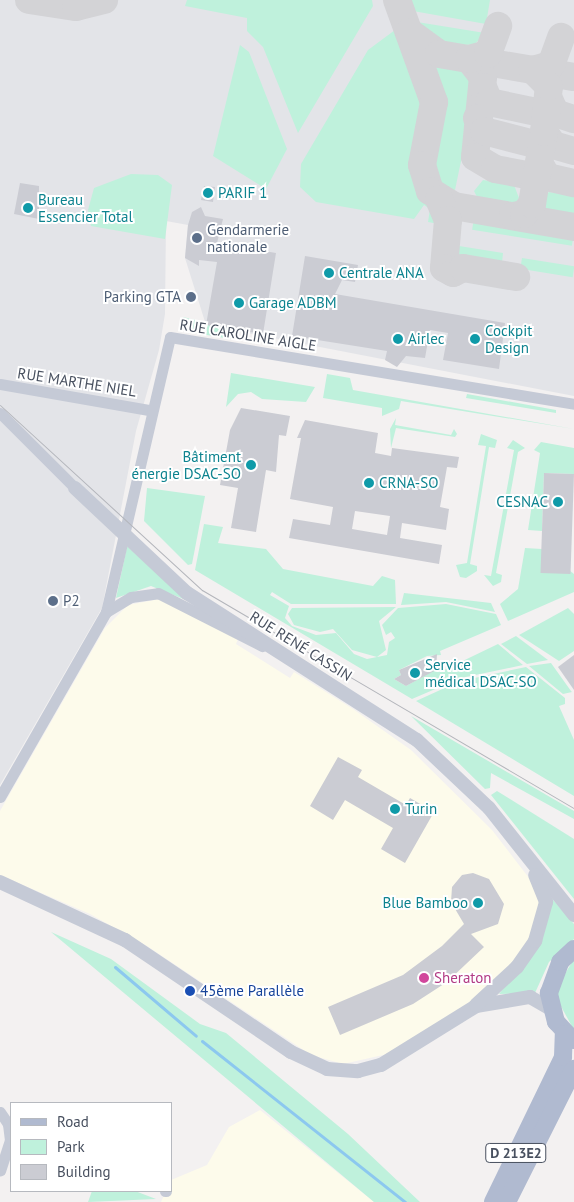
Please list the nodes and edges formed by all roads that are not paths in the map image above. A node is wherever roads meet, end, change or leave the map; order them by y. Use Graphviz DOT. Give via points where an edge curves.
graph roads {
  1 [pos="0,384"];
  2 [pos="574,404"];
  3 [pos="149,410"];
  4 [pos="0,413"];
  5 [pos="0,422"];
  6 [pos="75,488"];
  7 [pos="124,536"];
  8 [pos="106,612"];
  9 [pos="293,660"];
  10 [pos="457,778"];
  11 [pos="0,797"];
  12 [pos="0,882"];
  13 [pos="574,916"];
  14 [pos="574,950"];
  15 [pos="476,1006"];
  16 [pos="551,1009"];
  17 [pos="569,1037"];
  18 [pos="574,1069"];
  19 [pos="0,1112"];
  20 [pos="10,1124"];
  21 [pos="518,1148"];
  22 [pos="0,1170"];
  23 [pos="493,1202"];
  24 [pos="500,1202"];
  25 [pos="507,1202"];
  1 -- 3 [label="street, RUE MARTHE NIEL"];
  2 -- 3 [label="street, RUE CAROLINE AIGLE" via="170,337"];
  3 -- 7 [label="street, RUE CAROLINE AIGLE"];
  4 -- 6 [label="street, RUE RENÉ CASSIN"];
  5 -- 6 [label="street"];
  6 -- 7 [label="street, RUE RENÉ CASSIN"];
  7 -- 8 [label="street, RUE CAROLINE AIGLE"];
  7 -- 9 [label="street, RUE RENÉ CASSIN" via="187,593"];
  8 -- 9 [label="street" via="131,597 158,593"];
  8 -- 11 [label="street, RUE CAROLINE AIGLE"];
  9 -- 10 [label="street, RUE RENÉ CASSIN" via="400,727"];
  10 -- 13 [label="street, RUE RENÉ CASSIN" via="512,834"];
  10 -- 15 [label="street" via="531,870 546,902 541,928 529,953"];
  12 -- 15 [label="street" via="125,940 291,1052 328,1068 358,1071 390,1061"];
  14 -- 16 [label="main road" via="552,976"];
  15 -- 16 [label="street" via="530,997"];
  16 -- 17 [label="main road"];
  17 -- 21 [label="main road, D 213E2" via="563,1057"];
  18 -- 25 [label="main road, D 213E2"];
  19 -- 20 [label="street"];
  20 -- 22 [label="street" via="8,1155"];
  21 -- 23 [label="main road, D 213E2"];
  21 -- 24 [label="street"];
}
